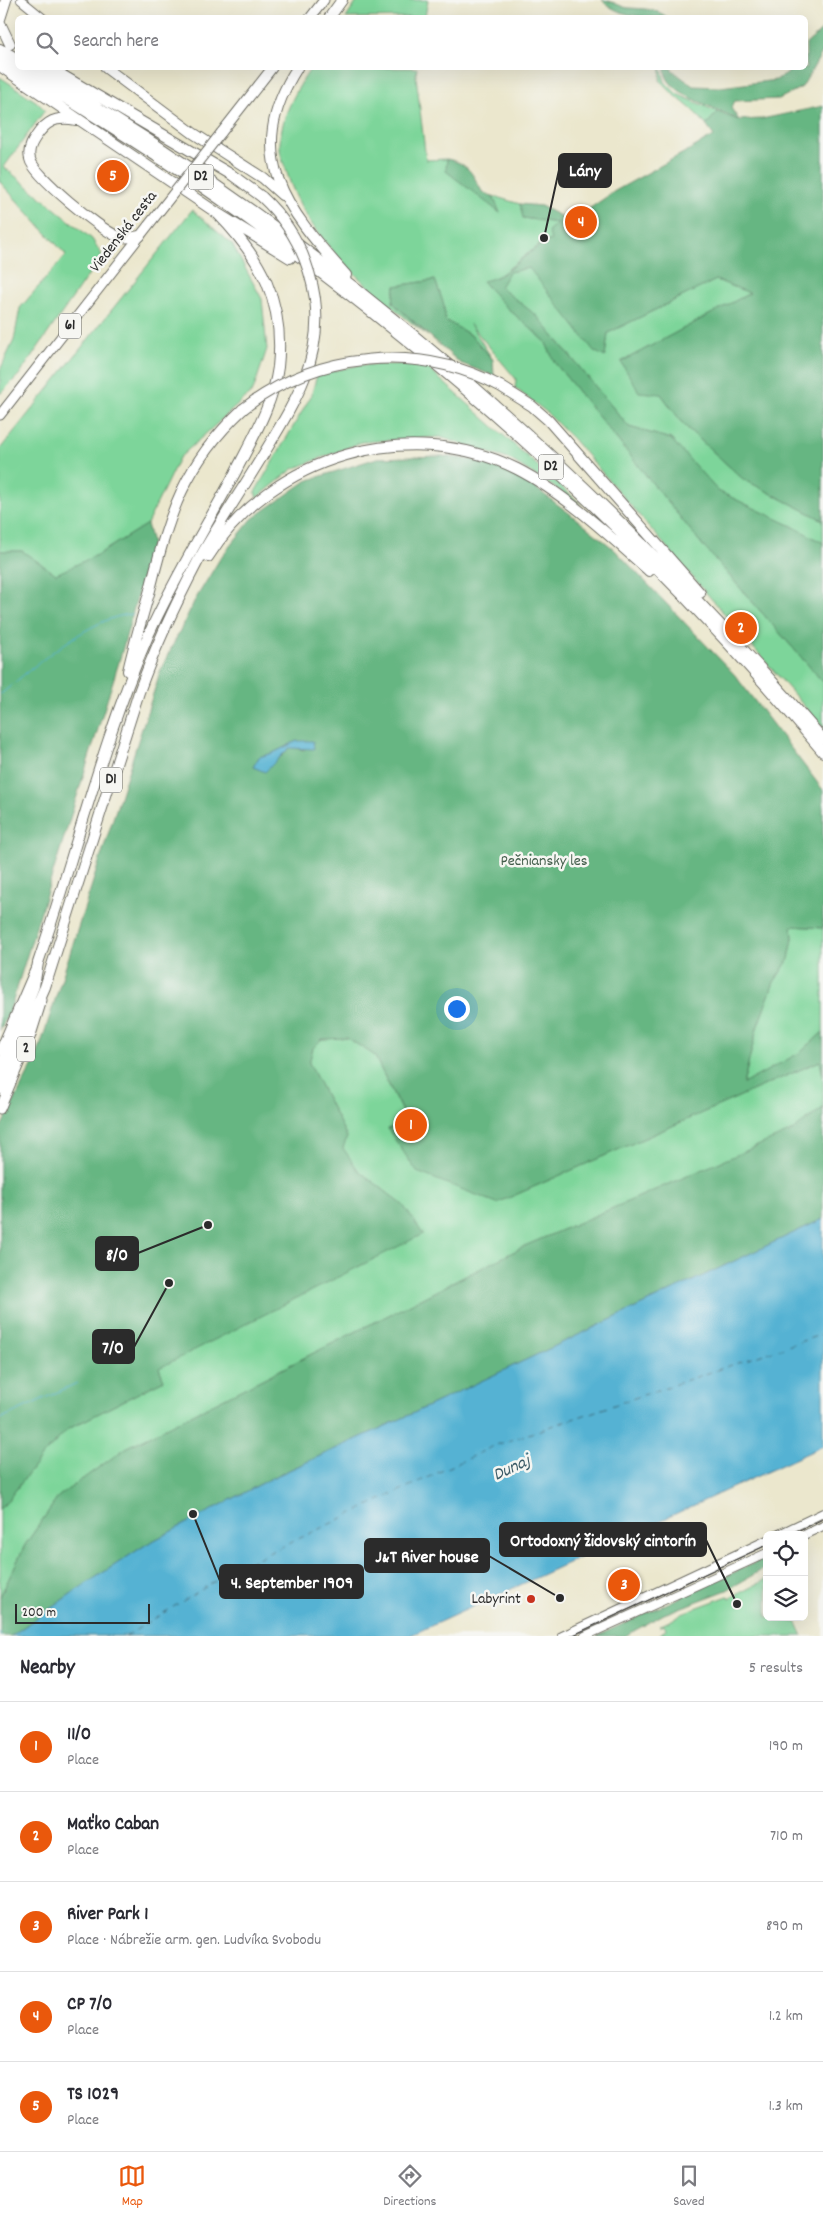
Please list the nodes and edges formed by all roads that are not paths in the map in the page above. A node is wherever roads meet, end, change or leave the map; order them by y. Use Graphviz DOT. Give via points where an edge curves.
graph roads {
  1 [pos="2,0"];
  2 [pos="6,0"];
  3 [pos="21,0"];
  4 [pos="324,0"];
  5 [pos="342,0"];
  6 [pos="0,4"];
  7 [pos="39,15"];
  8 [pos="312,15"];
  9 [pos="331,15"];
  10 [pos="0,18"];
  11 [pos="0,23"];
  12 [pos="0,38"];
  13 [pos="14,46"];
  14 [pos="0,49"];
  15 [pos="15,57"];
  16 [pos="0,58"];
  17 [pos="0,66"];
  18 [pos="15,67"];
  19 [pos="19,70"];
  20 [pos="35,70"];
  21 [pos="53,70"];
  22 [pos="109,70"];
  23 [pos="270,70"];
  24 [pos="296,70"];
  25 [pos="80,120"];
  26 [pos="290,203"];
  27 [pos="217,213"];
  28 [pos="140,236"];
  29 [pos="318,271"];
  30 [pos="364,295"];
  31 [pos="0,415"];
  32 [pos="190,579"];
  33 [pos="713,616"];
  34 [pos="713,627"];
  35 [pos="123,699"];
  36 [pos="823,739"];
  37 [pos="823,752"];
  38 [pos="38,963"];
  39 [pos="45,987"];
  40 [pos="0,1051"];
  41 [pos="0,1070"];
  42 [pos="0,1089"];
  43 [pos="0,1109"];
  44 [pos="823,1513"];
  45 [pos="823,1526"];
  46 [pos="786,1531"];
  47 [pos="808,1533"];
  48 [pos="763,1542"];
  49 [pos="763,1555"];
  50 [pos="562,1636"];
  51 [pos="585,1636"];
  1 -- 6 [label="highway"];
  2 -- 10 [label="highway"];
  3 -- 7 [label="main road"];
  4 -- 8 [label="main road"];
  5 -- 9 [label="highway"];
  11 -- 13 [label="highway"];
  12 -- 13 [label="highway"];
  14 -- 15 [label="highway"];
  16 -- 18 [label="highway, D2"];
  17 -- 25 [label="highway"];
  19 -- 29 [label="highway, D2" via="175,168"];
  20 -- 30 [label="highway, D2" via="180,161"];
  21 -- 32 [label="highway, bridge" via="232,175 262,197 276,210 296,240 308,267 315,298 316,343 301,391"];
  22 -- 26 [label="highway" via="193,134 263,178"];
  23 -- 28 [label="main road, Viedenská cesta / 61, bridge"];
  24 -- 26 [label="highway" via="278,104 271,138 276,171"];
  25 -- 27 [label="highway"];
  25 -- 28 [label="highway" via="63,118 48,124 31,144 31,165 57,191 109,232 124,238"];
  26 -- 30 [label="highway" via="317,242"];
  27 -- 29 [label="highway"];
  27 -- 35 [label="highway" via="251,252 270,290 279,327 275,382 257,431 157,618"];
  28 -- 31 [label="main road, Viedenská cesta / 61"];
  29 -- 34 [label="highway, D2" via="424,355 538,455"];
  30 -- 33 [label="highway, D2" via="536,442 618,518"];
  32 -- 34 [label="highway" via="243,514 274,488 298,474 334,458 369,448 449,447 493,459 546,487 628,553 691,612"];
  32 -- 39 [label="highway, D1" via="157,644 139,692"];
  33 -- 35 [label="highway, bridge" via="700,592 562,434 532,406 474,374 443,365 401,358 369,359 335,364 274,388 243,410 199,458 174,506 160,548"];
  33 -- 36 [label="highway, D2"];
  34 -- 37 [label="highway, D2"];
  35 -- 38 [label="highway, D1"];
  38 -- 40 [label="main road, 2"];
  38 -- 41 [label="highway, D1" via="34,986"];
  39 -- 42 [label="highway, D1"];
  39 -- 43 [label="main road, 2" via="32,1035"];
  44 -- 46 [label="main road"];
  45 -- 47 [label="main road"];
  48 -- 50 [label="main road"];
  49 -- 51 [label="main road"];
}
